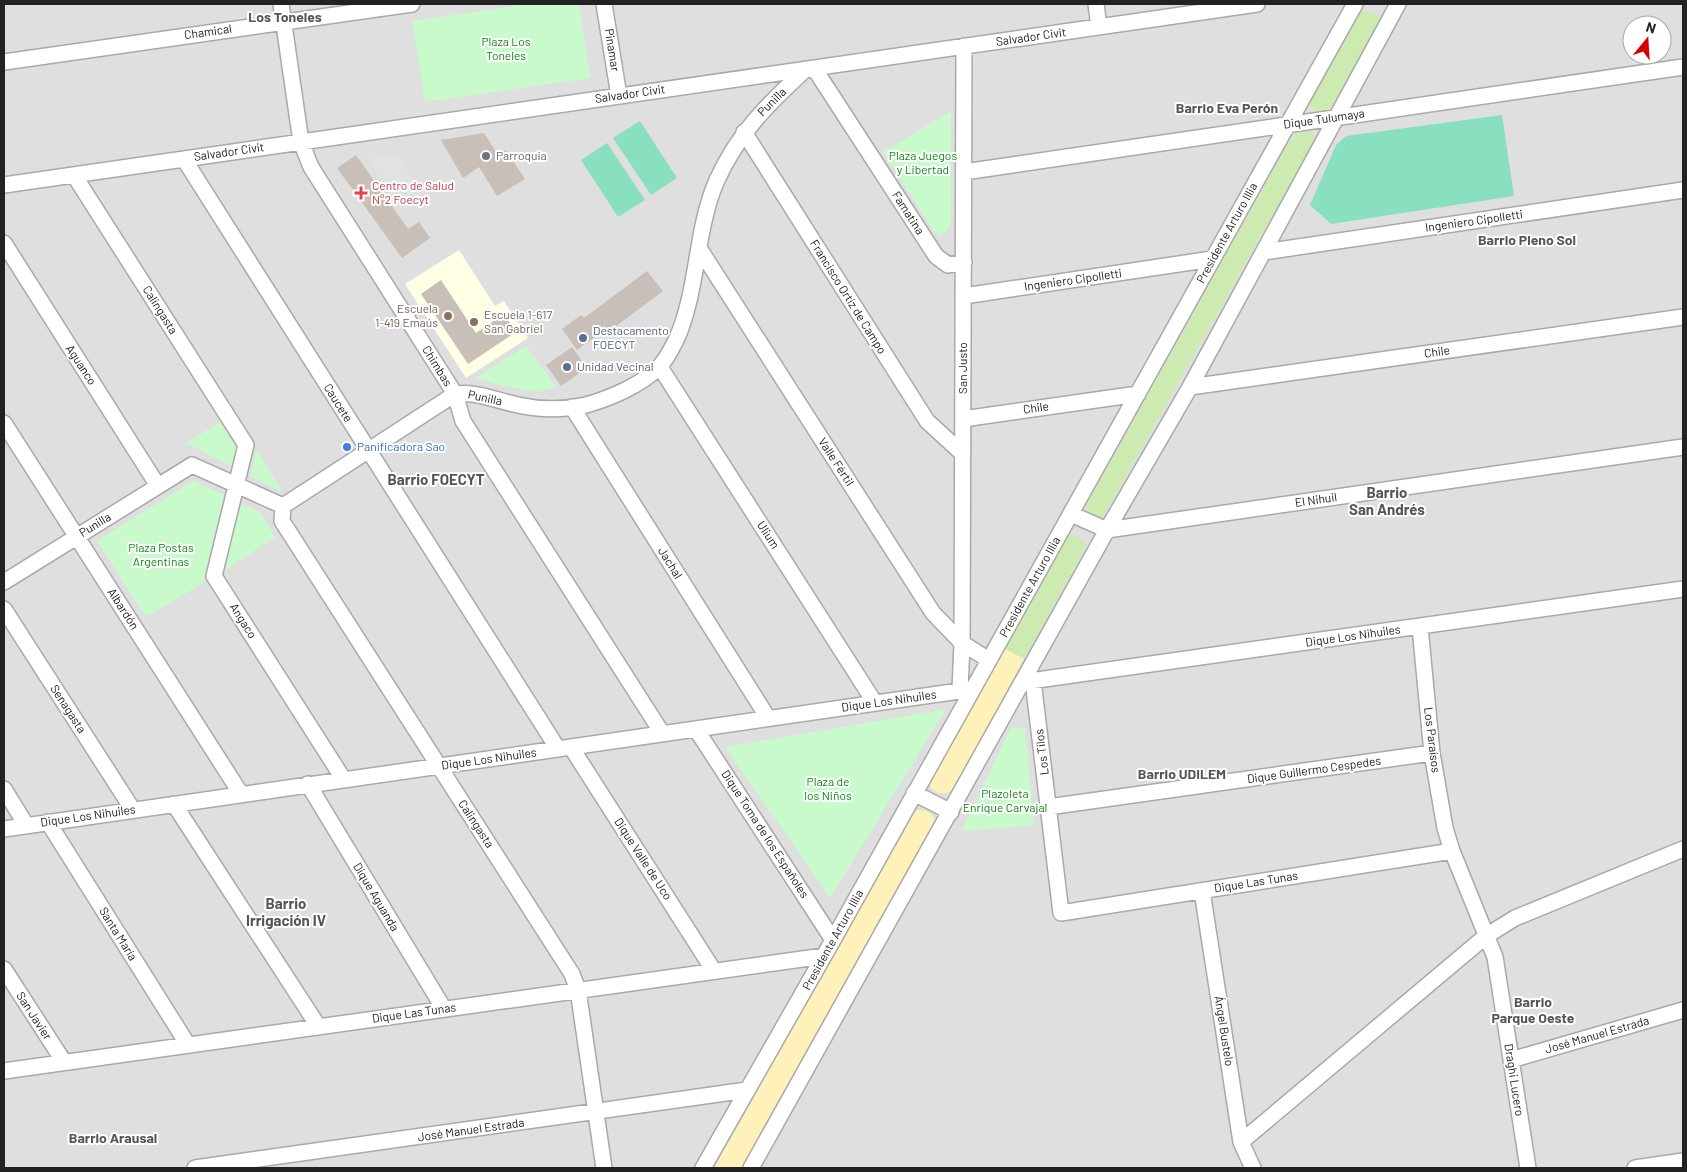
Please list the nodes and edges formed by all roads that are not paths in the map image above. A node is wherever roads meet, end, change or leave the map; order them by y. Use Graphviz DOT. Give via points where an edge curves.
graph roads {
  1 [pos="281,4"];
  2 [pos="412,4"];
  3 [pos="604,4"];
  4 [pos="1096,4"];
  5 [pos="1256,4"];
  6 [pos="1355,4"];
  7 [pos="1398,4"];
  8 [pos="1195,8"];
  9 [pos="283,22"];
  10 [pos="1099,27"];
  11 [pos="964,46"];
  12 [pos="4,62"];
  13 [pos="1683,67"];
  14 [pos="810,69"];
  15 [pos="619,96"];
  16 [pos="1335,118"];
  17 [pos="1287,125"];
  18 [pos="744,132"];
  19 [pos="301,142"];
  20 [pos="184,159"];
  21 [pos="964,172"];
  22 [pos="74,175"];
  23 [pos="4,185"];
  24 [pos="1683,190"];
  25 [pos="4,243"];
  26 [pos="699,248"];
  27 [pos="1264,252"];
  28 [pos="1212,259"];
  29 [pos="964,262"];
  30 [pos="964,296"];
  31 [pos="1683,317"];
  32 [pos="660,366"];
  33 [pos="1190,387"];
  34 [pos="455,394"];
  35 [pos="1138,394"];
  36 [pos="572,407"];
  37 [pos="963,419"];
  38 [pos="4,424"];
  39 [pos="246,445"];
  40 [pos="1683,447"];
  41 [pos="368,451"];
  42 [pos="963,454"];
  43 [pos="236,485"];
  44 [pos="158,486"];
  45 [pos="283,506"];
  46 [pos="1071,514"];
  47 [pos="1107,530"];
  48 [pos="77,536"];
  49 [pos="4,582"];
  50 [pos="1683,589"];
  51 [pos="4,609"];
  52 [pos="1420,627"];
  53 [pos="962,643"];
  54 [pos="989,660"];
  55 [pos="1028,682"];
  56 [pos="967,689"];
  57 [pos="875,703"];
  58 [pos="768,718"];
  59 [pos="696,728"];
  60 [pos="662,733"];
  61 [pos="564,748"];
  62 [pos="1432,753"];
  63 [pos="438,766"];
  64 [pos="344,780"];
  65 [pos="308,784"];
  66 [pos="4,789"];
  67 [pos="914,793"];
  68 [pos="241,794"];
  69 [pos="174,804"];
  70 [pos="1048,808"];
  71 [pos="133,810"];
  72 [pos="951,812"];
  73 [pos="48,822"];
  74 [pos="26,825"];
  75 [pos="4,828"];
  76 [pos="1683,848"];
  77 [pos="1452,851"];
  78 [pos="1202,891"];
  79 [pos="1061,913"];
  80 [pos="1486,936"];
  81 [pos="834,940"];
  82 [pos="824,956"];
  83 [pos="4,969"];
  84 [pos="714,971"];
  85 [pos="578,990"];
  86 [pos="444,1009"];
  87 [pos="1683,1010"];
  88 [pos="318,1026"];
  89 [pos="188,1045"];
  90 [pos="1511,1060"];
  91 [pos="64,1062"];
  92 [pos="4,1071"];
  93 [pos="747,1090"];
  94 [pos="595,1112"];
  95 [pos="1242,1142"];
  96 [pos="1683,1161"];
  97 [pos="195,1168"];
  98 [pos="604,1168"];
  99 [pos="703,1168"];
  100 [pos="751,1168"];
  101 [pos="1253,1168"];
  102 [pos="1528,1168"];
  103 [pos="1634,1168"];
  1 -- 9 [label="street, Chimbas"];
  2 -- 9 [label="street, Chamical"];
  3 -- 15 [label="street, Pinamar"];
  4 -- 10 [label="street"];
  5 -- 8 [label="street, Salvador Civit"];
  6 -- 17 [label="street, Presidente Arturo Illia"];
  7 -- 16 [label="street"];
  8 -- 10 [label="street, Salvador Civit"];
  9 -- 12 [label="street, Chamical"];
  9 -- 19 [label="street, Chimbas"];
  10 -- 11 [label="street, Salvador Civit"];
  11 -- 14 [label="street, Salvador Civit"];
  11 -- 21 [label="street, San Justo"];
  13 -- 16 [label="street, Dique Tulumaya"];
  14 -- 15 [label="street, Salvador Civit"];
  14 -- 18 [label="street, Punilla" via="762,111"];
  14 -- 29 [label="street, Famatina" via="936,256 948,266"];
  15 -- 19 [label="street, Salvador Civit"];
  16 -- 17 [label="street, Dique Tulumaya"];
  16 -- 27 [label="street"];
  17 -- 21 [label="street, Dique Tulumaya"];
  17 -- 28 [label="street, Presidente Arturo Illia"];
  18 -- 26 [label="street, Punilla" via="716,182"];
  18 -- 42 [label="street, Francisco Ortíz de Campo" via="927,421"];
  19 -- 20 [label="street, Salvador Civit"];
  19 -- 34 [label="street, Chimbas" via="311,167"];
  20 -- 22 [label="street, Salvador Civit"];
  20 -- 41 [label="street, Caucete"];
  21 -- 29 [label="street, San Justo"];
  22 -- 23 [label="street, Salvador Civit"];
  22 -- 39 [label="street, Calingasta"];
  24 -- 27 [label="street, Ingeniero Cipolletti"];
  25 -- 44 [label="street, Aguanco"];
  26 -- 32 [label="street, Punilla" via="684,317 671,351"];
  26 -- 53 [label="street, Valle Fértil" via="933,613"];
  27 -- 33 [label="street"];
  28 -- 30 [label="street, Ingeniero Cipolletti"];
  28 -- 35 [label="street, Presidente Arturo Illia"];
  29 -- 30 [label="street, San Justo"];
  30 -- 37 [label="street, San Justo"];
  31 -- 33 [label="street, Chile"];
  32 -- 36 [label="street, Punilla" via="617,393"];
  32 -- 57 [label="street, Ulium"];
  33 -- 47 [label="street"];
  34 -- 36 [label="street, Punilla" via="543,409"];
  34 -- 41 [label="street, Punilla"];
  34 -- 60 [label="street, Chimbas" via="463,421"];
  35 -- 37 [label="street, Chile"];
  35 -- 46 [label="street, Presidente Arturo Illia"];
  36 -- 58 [label="street, Jachal"];
  37 -- 42 [label="street, San Justo"];
  38 -- 48 [label="street, Albardón"];
  39 -- 43 [label="street, Angaco"];
  40 -- 47 [label="street, El Nihuil"];
  41 -- 45 [label="street, Punilla"];
  41 -- 61 [label="street, Caucete"];
  42 -- 53 [label="street, San Justo"];
  43 -- 44 [label="street, Punilla" via="192,465"];
  43 -- 45 [label="street, Punilla"];
  43 -- 64 [label="street, Angaco" via="214,576"];
  44 -- 48 [label="street, Punilla"];
  45 -- 63 [label="street, Calingasta" via="282,521"];
  46 -- 47 [label="street"];
  46 -- 54 [label="street, Presidente Arturo Illia"];
  47 -- 55 [label="street"];
  48 -- 49 [label="street, Punilla"];
  48 -- 68 [label="street, Albardón"];
  50 -- 52 [label="street, Dique Los Nihuiles"];
  51 -- 71 [label="street, Senagasta"];
  52 -- 55 [label="street, Dique Los Nihuiles"];
  52 -- 62 [label="street, Los Paraísos"];
  53 -- 54 [label="street, Valle Fértil"];
  53 -- 56 [label="street, San Justo"];
  54 -- 56 [label="street, Presidente Arturo Illia"];
  55 -- 70 [label="street, Los Tilos"];
  55 -- 72 [label="street"];
  56 -- 57 [label="street, Dique Los Nihuiles"];
  56 -- 67 [label="street, Presidente Arturo Illia"];
  57 -- 58 [label="street, Dique Los Nihuiles"];
  58 -- 59 [label="street, Dique Los Nihuiles"];
  59 -- 60 [label="street, Dique Los Nihuiles"];
  59 -- 81 [label="street, Dique Toma de los Españoles"];
  60 -- 61 [label="street, Dique Los Nihuiles"];
  61 -- 63 [label="street, Dique Los Nihuiles"];
  61 -- 84 [label="street, Dique Valle de Uco"];
  62 -- 70 [label="street, Dique Guillermo Cespedes"];
  62 -- 77 [label="street, Los Paraísos"];
  63 -- 64 [label="street, Dique Los Nihuiles"];
  63 -- 85 [label="street, Calingasta" via="572,974"];
  64 -- 65 [label="street, Dique Los Nihuiles"];
  65 -- 68 [label="street, Dique Los Nihuiles"];
  65 -- 86 [label="street, Dique Aguanda"];
  66 -- 74 [label="street"];
  67 -- 72 [label="street"];
  67 -- 81 [label="street, Presidente Arturo Illia"];
  68 -- 69 [label="street, Dique Los Nihuiles"];
  69 -- 71 [label="street, Dique Los Nihuiles"];
  69 -- 88 [label="street"];
  70 -- 79 [label="street, Los Tilos"];
  71 -- 73 [label="street, Dique Los Nihuiles"];
  72 -- 100 [label="street"];
  73 -- 74 [label="street, Dique Los Nihuiles"];
  73 -- 89 [label="street, Santa María"];
  74 -- 75 [label="street, Dique Los Nihuiles"];
  76 -- 80 [label="street" via="1515,918"];
  77 -- 78 [label="street, Dique Las Tunas"];
  77 -- 80 [label="street, Draghi Lucero"];
  78 -- 79 [label="street, Dique Las Tunas"];
  78 -- 95 [label="street, Ángel Bustelo"];
  80 -- 90 [label="street, Draghi Lucero" via="1495,957"];
  80 -- 95 [label="street"];
  81 -- 82 [label="street, Presidente Arturo Illia"];
  82 -- 84 [label="street, Dique Las Tunas"];
  82 -- 93 [label="street, Presidente Arturo Illia"];
  83 -- 91 [label="street, San Javier"];
  84 -- 85 [label="street, Dique Las Tunas"];
  85 -- 86 [label="street, Dique Las Tunas"];
  85 -- 94 [label="street, Calingasta"];
  86 -- 88 [label="street, Dique Las Tunas"];
  87 -- 90 [label="street, José Manuel Estrada"];
  88 -- 89 [label="street, Dique Las Tunas"];
  89 -- 91 [label="street, Dique Las Tunas"];
  90 -- 102 [label="street, Draghi Lucero"];
  91 -- 92 [label="street, Dique Las Tunas"];
  93 -- 94 [label="street, José Manuel Estrada"];
  93 -- 99 [label="street, Presidente Arturo Illia"];
  94 -- 97 [label="street, José Manuel Estrada"];
  94 -- 98 [label="street, Calingasta"];
  95 -- 101 [label="street, Ángel Bustelo"];
  96 -- 103 [label="street"];
}
